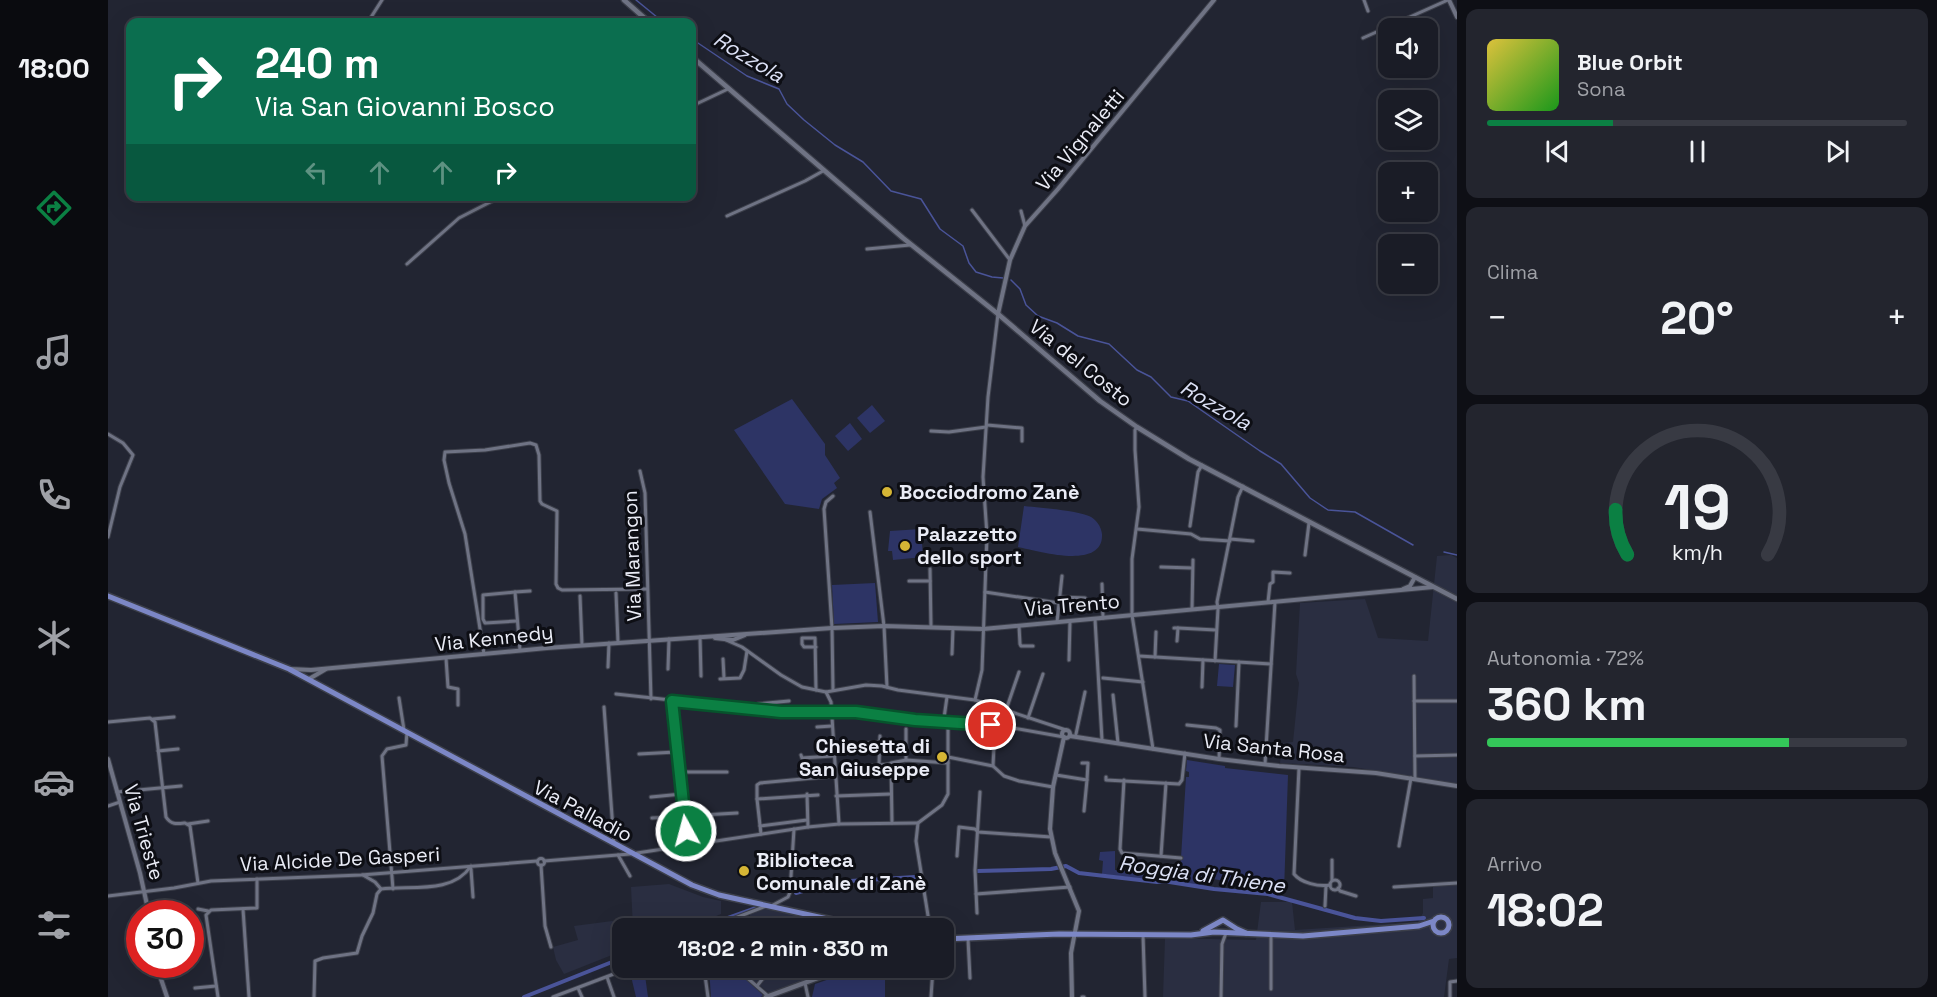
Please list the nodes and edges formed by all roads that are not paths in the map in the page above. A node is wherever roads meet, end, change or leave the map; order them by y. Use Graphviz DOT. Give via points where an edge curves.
graph roads {
  1 [pos="382,0"];
  2 [pos="624,0"];
  3 [pos="1214,0"];
  4 [pos="1364,0"];
  5 [pos="1449,0"];
  6 [pos="1368,11"];
  7 [pos="1457,17"];
  8 [pos="371,18"];
  9 [pos="644,18"];
  10 [pos="1363,38"];
  11 [pos="696,60"];
  12 [pos="729,88"];
  13 [pos="696,104"];
  14 [pos="825,170"];
  15 [pos="492,201"];
  16 [pos="972,210"];
  17 [pos="1021,211"];
  18 [pos="728,216"];
  19 [pos="1025,226"];
  20 [pos="912,244"];
  21 [pos="867,249"];
  22 [pos="1010,260"];
  23 [pos="407,264"];
  24 [pos="998,314"];
  25 [pos="986,426"];
  26 [pos="1137,427"];
  27 [pos="931,431"];
  28 [pos="108,434"];
  29 [pos="1022,441"];
  30 [pos="1202,465"];
  31 [pos="640,471"];
  32 [pos="1243,486"];
  33 [pos="833,496"];
  34 [pos="870,512"];
  35 [pos="1310,521"];
  36 [pos="1190,526"];
  37 [pos="1136,529"];
  38 [pos="108,537"];
  39 [pos="1230,540"];
  40 [pos="1253,541"];
  41 [pos="1305,555"];
  42 [pos="1192,560"];
  43 [pos="1161,567"];
  44 [pos="930,568"];
  45 [pos="1192,568"];
  46 [pos="1290,573"];
  47 [pos="1062,576"];
  48 [pos="1415,577"];
  49 [pos="1421,580"];
  50 [pos="909,581"];
  51 [pos="930,581"];
  52 [pos="1102,584"];
  53 [pos="1434,587"];
  54 [pos="648,589"];
  55 [pos="1417,589"];
  56 [pos="1400,590"];
  57 [pos="530,591"];
  58 [pos="515,592"];
  59 [pos="985,592"];
  60 [pos="616,593"];
  61 [pos="108,596"];
  62 [pos="580,596"];
  63 [pos="1059,597"];
  64 [pos="1085,598"];
  65 [pos="1457,599"];
  66 [pos="1268,602"];
  67 [pos="1275,602"];
  68 [pos="1059,603"];
  69 [pos="1217,607"];
  70 [pos="1192,609"];
  71 [pos="1132,615"];
  72 [pos="1103,618"];
  73 [pos="1095,619"];
  74 [pos="517,621"];
  75 [pos="1070,621"];
  76 [pos="1057,622"];
  77 [pos="884,626"];
  78 [pos="1019,626"];
  79 [pos="931,627"];
  80 [pos="832,628"];
  81 [pos="953,628"];
  82 [pos="983,629"];
  83 [pos="1216,630"];
  84 [pos="802,631"];
  85 [pos="1156,632"];
  86 [pos="701,637"];
  87 [pos="726,637"];
  88 [pos="736,637"];
  89 [pos="802,638"];
  90 [pos="669,639"];
  91 [pos="650,640"];
  92 [pos="1177,641"];
  93 [pos="618,642"];
  94 [pos="609,643"];
  95 [pos="582,645"];
  96 [pos="1033,646"];
  97 [pos="742,647"];
  98 [pos="816,647"];
  99 [pos="520,650"];
  100 [pos="747,651"];
  101 [pos="484,654"];
  102 [pos="952,654"];
  103 [pos="1139,656"];
  104 [pos="1155,657"];
  105 [pos="446,658"];
  106 [pos="723,659"];
  107 [pos="1069,660"];
  108 [pos="1203,660"];
  109 [pos="1215,661"];
  110 [pos="1239,662"];
  111 [pos="1271,664"];
  112 [pos="608,667"];
  113 [pos="289,669"];
  114 [pos="327,669"];
  115 [pos="668,669"];
  116 [pos="311,670"];
  117 [pos="1019,672"];
  118 [pos="320,674"];
  119 [pos="1043,674"];
  120 [pos="701,676"];
  121 [pos="1414,676"];
  122 [pos="1103,678"];
  123 [pos="307,679"];
  124 [pos="1143,682"];
  125 [pos="321,686"];
  126 [pos="887,687"];
  127 [pos="1202,687"];
  128 [pos="816,690"];
  129 [pos="833,690"];
  130 [pos="841,690"];
  131 [pos="826,692"];
  132 [pos="1085,692"];
  133 [pos="616,694"];
  134 [pos="1113,695"];
  135 [pos="830,697"];
  136 [pos="947,697"];
  137 [pos="399,698"];
  138 [pos="651,699"];
  139 [pos="975,700"];
  140 [pos="1457,700"];
  141 [pos="672,701"];
  142 [pos="789,701"];
  143 [pos="1414,701"];
  144 [pos="458,705"];
  145 [pos="993,706"];
  146 [pos="604,707"];
  147 [pos="754,709"];
  148 [pos="831,711"];
  149 [pos="1006,711"];
  150 [pos="174,717"];
  151 [pos="1028,718"];
  152 [pos="153,719"];
  153 [pos="946,721"];
  154 [pos="108,722"];
  155 [pos="832,726"];
  156 [pos="995,726"];
  157 [pos="1187,726"];
  158 [pos="1236,726"];
  159 [pos="817,727"];
  160 [pos="906,729"];
  161 [pos="406,732"];
  162 [pos="1076,734"];
  163 [pos="1066,735"];
  164 [pos="880,736"];
  165 [pos="1088,738"];
  166 [pos="1102,740"];
  167 [pos="879,742"];
  168 [pos="1118,743"];
  169 [pos="832,747"];
  170 [pos="178,749"];
  171 [pos="1153,749"];
  172 [pos="158,751"];
  173 [pos="676,752"];
  174 [pos="1185,753"];
  175 [pos="639,754"];
  176 [pos="801,755"];
  177 [pos="1457,755"];
  178 [pos="833,756"];
  179 [pos="1415,756"];
  180 [pos="948,757"];
  181 [pos="108,759"];
  182 [pos="1219,759"];
  183 [pos="906,760"];
  184 [pos="948,763"];
  185 [pos="1082,763"];
  186 [pos="890,764"];
  187 [pos="879,765"];
  188 [pos="1265,765"];
  189 [pos="856,766"];
  190 [pos="993,766"];
  191 [pos="1299,767"];
  192 [pos="679,772"];
  193 [pos="727,772"];
  194 [pos="1056,775"];
  195 [pos="835,776"];
  196 [pos="1106,777"];
  197 [pos="1413,778"];
  198 [pos="1087,780"];
  199 [pos="1124,780"];
  200 [pos="1166,783"];
  201 [pos="181,786"];
  202 [pos="1457,786"];
  203 [pos="1053,787"];
  204 [pos="162,788"];
  205 [pos="117,792"];
  206 [pos="980,792"];
  207 [pos="682,794"];
  208 [pos="807,794"];
  209 [pos="891,794"];
  210 [pos="818,795"];
  211 [pos="836,796"];
  212 [pos="651,797"];
  213 [pos="757,800"];
  214 [pos="120,802"];
  215 [pos="108,806"];
  216 [pos="1084,811"];
  217 [pos="737,813"];
  218 [pos="684,816"];
  219 [pos="652,818"];
  220 [pos="207,820"];
  221 [pos="807,820"];
  222 [pos="918,823"];
  223 [pos="188,824"];
  224 [pos="839,824"];
  225 [pos="892,824"];
  226 [pos="760,826"];
  227 [pos="808,827"];
  228 [pos="794,829"];
  229 [pos="978,832"];
  230 [pos="761,834"];
  231 [pos="1051,837"];
  232 [pos="614,845"];
  233 [pos="688,846"];
  234 [pos="1399,846"];
  235 [pos="632,854"];
  236 [pos="618,855"];
  237 [pos="957,856"];
  238 [pos="1161,856"];
  239 [pos="1181,858"];
  240 [pos="1332,860"];
  241 [pos="537,861"];
  242 [pos="544,861"];
  243 [pos="541,865"];
  244 [pos="471,867"];
  245 [pos="392,871"];
  246 [pos="361,874"];
  247 [pos="630,876"];
  248 [pos="257,879"];
  249 [pos="1332,880"];
  250 [pos="198,883"];
  251 [pos="1457,883"];
  252 [pos="1328,886"];
  253 [pos="1070,887"];
  254 [pos="1338,888"];
  255 [pos="1394,888"];
  256 [pos="393,889"];
  257 [pos="145,890"];
  258 [pos="381,890"];
  259 [pos="976,894"];
  260 [pos="108,896"];
  261 [pos="1356,896"];
  262 [pos="473,897"];
  263 [pos="147,900"];
  264 [pos="1325,906"];
  265 [pos="769,907"];
  266 [pos="243,909"];
  267 [pos="204,910"];
  268 [pos="208,911"];
  269 [pos="977,913"];
  270 [pos="738,918"];
  271 [pos="820,918"];
  272 [pos="928,918"];
  273 [pos="1447,919"];
  274 [pos="1434,921"];
  275 [pos="1229,923"];
  276 [pos="1456,923"];
  277 [pos="1216,924"];
  278 [pos="1419,926"];
  279 [pos="1449,928"];
  280 [pos="1436,931"];
  281 [pos="1222,933"];
  282 [pos="1075,934"];
  283 [pos="1143,934"];
  284 [pos="1196,934"];
  285 [pos="1253,935"];
  286 [pos="1270,936"];
  287 [pos="954,939"];
  288 [pos="968,939"];
  289 [pos="551,947"];
  290 [pos="612,975"];
  291 [pos="608,977"];
  292 [pos="161,978"];
  293 [pos="705,978"];
  294 [pos="748,978"];
  295 [pos="763,978"];
  296 [pos="818,978"];
  297 [pos="932,978"];
  298 [pos="970,978"];
  299 [pos="1457,981"];
  300 [pos="805,983"];
  301 [pos="216,986"];
  302 [pos="757,986"];
  303 [pos="195,988"];
  304 [pos="578,988"];
  305 [pos="1271,988"];
  306 [pos="167,997"];
  307 [pos="218,997"];
  308 [pos="249,997"];
  309 [pos="314,997"];
  310 [pos="553,997"];
  311 [pos="582,997"];
  312 [pos="614,997"];
  313 [pos="708,997"];
  314 [pos="767,997"];
  315 [pos="808,997"];
  316 [pos="931,997"];
  317 [pos="1072,997"];
  318 [pos="1076,997"];
  319 [pos="1145,997"];
  320 [pos="1221,997"];
  321 [pos="1450,997"];
  1 -- 8 [label="street"];
  2 -- 9 [label="main road"];
  3 -- 19 [label="street, Via Vignaletti"];
  4 -- 6 [label="street"];
  5 -- 7 [label="street"];
  5 -- 10 [label="street"];
  11 -- 12 [label="main road, Via del Costo"];
  12 -- 13 [label="street"];
  12 -- 14 [label="main road, Via del Costo"];
  14 -- 18 [label="street"];
  14 -- 20 [label="main road, Via del Costo"];
  15 -- 23 [label="street" via="459,218"];
  16 -- 22 [label="street"];
  17 -- 19 [label="street"];
  19 -- 22 [label="street, Via Vignaletti"];
  20 -- 21 [label="street"];
  20 -- 24 [label="main road, Via del Costo"];
  22 -- 24 [label="street, Via Vignaletti"];
  24 -- 25 [label="street"];
  24 -- 26 [label="main road, Via del Costo" via="1100,401"];
  25 -- 27 [label="street"];
  25 -- 29 [label="street" via="1022,428"];
  25 -- 59 [label="street" via="982,477 987,534"];
  26 -- 30 [label="main road, Via del Costo"];
  26 -- 37 [label="street"];
  28 -- 38 [label="street" via="123,443 133,456 120,487"];
  30 -- 32 [label="main road, Via del Costo"];
  30 -- 36 [label="street"];
  31 -- 54 [label="street, Via Marangon" via="645,493"];
  32 -- 35 [label="main road, Via del Costo"];
  32 -- 39 [label="street"];
  33 -- 80 [label="street" via="824,509"];
  34 -- 77 [label="street"];
  35 -- 41 [label="street"];
  35 -- 48 [label="main road, Via del Costo"];
  37 -- 39 [label="street"];
  37 -- 71 [label="street"];
  39 -- 40 [label="street"];
  39 -- 69 [label="street"];
  42 -- 45 [label="street"];
  43 -- 45 [label="street"];
  44 -- 51 [label="street"];
  45 -- 70 [label="street"];
  46 -- 66 [label="street" via="1273,572"];
  47 -- 63 [label="street"];
  48 -- 49 [label="main road, Via del Costo"];
  48 -- 56 [label="street" via="1410,586"];
  49 -- 53 [label="main road, Via del Costo"];
  49 -- 55 [label="street"];
  50 -- 51 [label="street"];
  51 -- 79 [label="street"];
  52 -- 72 [label="street"];
  53 -- 55 [label="street, Via Trento"];
  53 -- 65 [label="main road, Via del Costo"];
  54 -- 91 [label="street, Via Marangon"];
  54 -- 101 [label="street" via="558,588 557,511 540,501 536,445 445,452 449,483 465,534"];
  55 -- 56 [label="street, Via Trento"];
  56 -- 67 [label="street, Via Trento"];
  57 -- 58 [label="street"];
  58 -- 74 [label="street"];
  58 -- 74 [label="street" via="483,595 482,603 485,623"];
  59 -- 68 [label="street"];
  59 -- 82 [label="street"];
  60 -- 93 [label="street"];
  61 -- 113 [label="main road, Via Palladio"];
  62 -- 95 [label="street"];
  63 -- 64 [label="street"];
  63 -- 68 [label="street"];
  66 -- 67 [label="street, Via Trento"];
  66 -- 69 [label="street, Via Trento"];
  67 -- 111 [label="street"];
  68 -- 76 [label="street"];
  69 -- 70 [label="street, Via Trento"];
  69 -- 83 [label="street"];
  70 -- 71 [label="street, Via Trento"];
  71 -- 72 [label="street, Via Trento"];
  71 -- 103 [label="street"];
  72 -- 73 [label="street, Via Trento"];
  73 -- 75 [label="street, Via Trento"];
  73 -- 166 [label="street"];
  74 -- 99 [label="street"];
  75 -- 76 [label="street, Via Trento"];
  75 -- 107 [label="street"];
  76 -- 78 [label="street, Via Trento"];
  77 -- 79 [label="street, Via Trento"];
  77 -- 80 [label="street, Via Trento"];
  77 -- 126 [label="street"];
  78 -- 82 [label="street, Via Trento"];
  78 -- 96 [label="street" via="1021,646"];
  79 -- 81 [label="street, Via Trento"];
  80 -- 84 [label="street, Via Trento"];
  80 -- 129 [label="street"];
  81 -- 82 [label="street, Via Trento"];
  81 -- 102 [label="street"];
  82 -- 139 [label="street" via="982,670"];
  83 -- 92 [label="street" via="1176,628"];
  83 -- 109 [label="street"];
  84 -- 88 [label="street, Via Trento"];
  84 -- 89 [label="street"];
  85 -- 104 [label="street"];
  86 -- 87 [label="street, Via Kennedy"];
  86 -- 90 [label="street, Via Kennedy"];
  86 -- 120 [label="street"];
  87 -- 88 [label="street, Via Trento"];
  87 -- 97 [label="street"];
  88 -- 97 [label="street"];
  89 -- 98 [label="street" via="804,647"];
  89 -- 98 [label="street" via="815,638"];
  90 -- 91 [label="street, Via Kennedy"];
  90 -- 115 [label="street"];
  91 -- 93 [label="street, Via Kennedy"];
  91 -- 138 [label="street, Via Marangon"];
  93 -- 94 [label="street, Via Kennedy"];
  94 -- 95 [label="street, Via Kennedy"];
  94 -- 112 [label="street"];
  95 -- 99 [label="street, Via Kennedy"];
  97 -- 100 [label="street"];
  98 -- 128 [label="street"];
  99 -- 101 [label="street, Via Kennedy"];
  100 -- 106 [label="street" via="740,678 722,679"];
  100 -- 128 [label="street" via="793,683"];
  101 -- 105 [label="street, Via Kennedy"];
  103 -- 104 [label="street"];
  103 -- 124 [label="street"];
  104 -- 108 [label="street"];
  105 -- 114 [label="street, Via Kennedy"];
  105 -- 144 [label="street" via="448,687 458,689"];
  108 -- 109 [label="street"];
  108 -- 127 [label="street"];
  109 -- 110 [label="street"];
  110 -- 111 [label="street"];
  110 -- 158 [label="street"];
  111 -- 188 [label="street"];
  113 -- 116 [label="street, Via Kennedy"];
  113 -- 123 [label="main road, Via Palladio"];
  114 -- 116 [label="street, Via Kennedy"];
  114 -- 118 [label="street"];
  116 -- 123 [label="street"];
  117 -- 149 [label="street"];
  118 -- 123 [label="street"];
  118 -- 125 [label="street"];
  119 -- 151 [label="street"];
  121 -- 143 [label="street"];
  122 -- 124 [label="street"];
  123 -- 125 [label="main road, Via Palladio"];
  124 -- 171 [label="street"];
  125 -- 161 [label="main road, Via Palladio"];
  126 -- 130 [label="street, Via Santa Rosa"];
  126 -- 136 [label="street, Via Santa Rosa"];
  128 -- 131 [label="street"];
  129 -- 130 [label="street, Via Santa Rosa"];
  129 -- 131 [label="street, Via Santa Rosa"];
  130 -- 135 [label="street"];
  131 -- 135 [label="street"];
  132 -- 162 [label="street"];
  133 -- 138 [label="street"];
  134 -- 168 [label="street"];
  135 -- 148 [label="street"];
  136 -- 139 [label="street, Via Santa Rosa"];
  136 -- 153 [label="street"];
  137 -- 161 [label="street"];
  138 -- 141 [label="street"];
  139 -- 145 [label="street, Via Santa Rosa"];
  140 -- 143 [label="street"];
  141 -- 147 [label="street"];
  141 -- 173 [label="street"];
  142 -- 147 [label="street" via="758,704"];
  143 -- 179 [label="street"];
  145 -- 149 [label="street, Via Santa Rosa"];
  145 -- 156 [label="street"];
  146 -- 232 [label="street"];
  147 -- 148 [label="street"];
  148 -- 153 [label="street"];
  148 -- 155 [label="street"];
  149 -- 151 [label="street, Via Santa Rosa"];
  150 -- 152 [label="street"];
  151 -- 163 [label="street, Via Santa Rosa"];
  152 -- 154 [label="street"];
  152 -- 172 [label="street"];
  153 -- 156 [label="street"];
  153 -- 180 [label="street"];
  155 -- 159 [label="street"];
  155 -- 169 [label="street"];
  156 -- 163 [label="street"];
  156 -- 190 [label="street"];
  157 -- 182 [label="street" via="1220,730"];
  160 -- 183 [label="street"];
  161 -- 232 [label="main road, Via Palladio"];
  161 -- 245 [label="street" via="406,745 387,749 382,756"];
  162 -- 163 [label="street, Via Santa Rosa"];
  162 -- 165 [label="street, Via Santa Rosa"];
  163 -- 165 [label="street, Via Santa Rosa"];
  163 -- 194 [label="street"];
  164 -- 167 [label="street"];
  165 -- 166 [label="street, Via Santa Rosa"];
  166 -- 168 [label="street, Via Santa Rosa"];
  167 -- 169 [label="street"];
  167 -- 187 [label="street"];
  168 -- 171 [label="street, Via Santa Rosa"];
  169 -- 178 [label="street"];
  170 -- 172 [label="street"];
  171 -- 174 [label="street, Via Santa Rosa"];
  172 -- 204 [label="street"];
  173 -- 175 [label="street"];
  173 -- 192 [label="street"];
  174 -- 182 [label="street, Via Santa Rosa"];
  174 -- 200 [label="street" via="1182,780 1179,784"];
  176 -- 178 [label="street"];
  177 -- 179 [label="street"];
  178 -- 195 [label="street"];
  179 -- 197 [label="street"];
  180 -- 184 [label="street"];
  180 -- 190 [label="street"];
  181 -- 205 [label="street, Via Trieste"];
  182 -- 188 [label="street, Via Santa Rosa"];
  183 -- 184 [label="street"];
  183 -- 186 [label="street"];
  184 -- 222 [label="street" via="946,800"];
  185 -- 198 [label="street" via="1088,763"];
  186 -- 187 [label="street"];
  186 -- 209 [label="street"];
  187 -- 189 [label="street"];
  188 -- 191 [label="street, Via Santa Rosa"];
  190 -- 203 [label="street" via="1009,778"];
  191 -- 197 [label="street, Via Santa Rosa"];
  191 -- 252 [label="street" via="1294,874 1301,880"];
  192 -- 193 [label="street"];
  192 -- 207 [label="street"];
  194 -- 198 [label="street"];
  194 -- 203 [label="street"];
  195 -- 211 [label="street"];
  195 -- 213 [label="street" via="760,783"];
  196 -- 199 [label="street"];
  197 -- 202 [label="street, Via Santa Rosa"];
  197 -- 234 [label="street"];
  198 -- 216 [label="street"];
  199 -- 200 [label="street"];
  199 -- 238 [label="street" via="1120,850"];
  200 -- 238 [label="street"];
  201 -- 204 [label="street"];
  203 -- 231 [label="street"];
  204 -- 205 [label="street"];
  204 -- 223 [label="street" via="169,822"];
  205 -- 214 [label="street, Via Trieste"];
  206 -- 229 [label="street"];
  207 -- 212 [label="street"];
  207 -- 218 [label="street"];
  208 -- 210 [label="street"];
  208 -- 213 [label="street"];
  208 -- 221 [label="street"];
  209 -- 211 [label="street"];
  209 -- 225 [label="street"];
  211 -- 224 [label="street"];
  213 -- 226 [label="street"];
  214 -- 215 [label="street"];
  214 -- 257 [label="street, Via Trieste"];
  217 -- 218 [label="street"];
  218 -- 219 [label="street"];
  218 -- 233 [label="street"];
  220 -- 223 [label="street"];
  221 -- 226 [label="street"];
  221 -- 227 [label="street"];
  222 -- 225 [label="street, Via Alcide De Gasperi"];
  222 -- 272 [label="street" via="916,841"];
  223 -- 250 [label="street"];
  224 -- 225 [label="street, Via Alcide De Gasperi"];
  224 -- 227 [label="street, Via Alcide De Gasperi"];
  226 -- 230 [label="street"];
  227 -- 228 [label="street, Via Alcide De Gasperi"];
  228 -- 230 [label="street, Via Alcide De Gasperi"];
  228 -- 265 [label="street" via="789,895"];
  229 -- 231 [label="street"];
  229 -- 237 [label="street" via="959,827"];
  229 -- 259 [label="street"];
  230 -- 233 [label="street, Via Alcide De Gasperi"];
  231 -- 253 [label="street"];
  232 -- 235 [label="main road, Via Palladio"];
  233 -- 235 [label="street, Via Alcide De Gasperi"];
  235 -- 236 [label="street, Via Alcide De Gasperi"];
  235 -- 265 [label="main road, Via Palladio" via="698,888"];
  236 -- 242 [label="street, Via Alcide De Gasperi"];
  236 -- 247 [label="street"];
  238 -- 239 [label="street"];
  240 -- 249 [label="street"];
  241 -- 242 [label="street, Via Alcide De Gasperi"];
  241 -- 243 [label="street"];
  241 -- 244 [label="street, Via Alcide De Gasperi"];
  242 -- 243 [label="street"];
  243 -- 289 [label="street"];
  244 -- 245 [label="street, Via Alcide De Gasperi"];
  244 -- 256 [label="street" via="445,884"];
  244 -- 262 [label="street"];
  245 -- 246 [label="street, Via Alcide De Gasperi"];
  245 -- 256 [label="street"];
  246 -- 248 [label="street, Via Alcide De Gasperi"];
  246 -- 258 [label="street"];
  248 -- 250 [label="street, Via Alcide De Gasperi"];
  248 -- 266 [label="street" via="257,908"];
  249 -- 252 [label="street"];
  249 -- 254 [label="street" via="1339,882"];
  250 -- 257 [label="street, Via Alcide De Gasperi"];
  251 -- 255 [label="street"];
  252 -- 254 [label="street"];
  252 -- 264 [label="street"];
  253 -- 259 [label="street"];
  253 -- 282 [label="street" via="1079,911"];
  254 -- 261 [label="street"];
  256 -- 258 [label="street"];
  257 -- 260 [label="street, Via Alcide De Gasperi"];
  257 -- 263 [label="street, Via Trieste"];
  258 -- 309 [label="street" via="357,953 315,961"];
  259 -- 269 [label="street"];
  265 -- 270 [label="street"];
  265 -- 271 [label="main road, Via Palladio"];
  266 -- 268 [label="street"];
  266 -- 308 [label="street"];
  267 -- 268 [label="street"];
  268 -- 301 [label="street"];
  273 -- 274 [label="main road" via="1440,917"];
  273 -- 276 [label="main road"];
  273 -- 279 [label="main road"];
  274 -- 278 [label="main road"];
  274 -- 280 [label="main road"];
  275 -- 277 [label="main road" via="1222,920"];
  275 -- 281 [label="main road" via="1229,929"];
  275 -- 285 [label="main road"];
  276 -- 279 [label="main road"];
  277 -- 281 [label="main road"];
  277 -- 284 [label="main road"];
  278 -- 280 [label="main road"];
  278 -- 286 [label="main road"];
  279 -- 280 [label="main road"];
  281 -- 284 [label="main road"];
  281 -- 285 [label="main road"];
  281 -- 320 [label="street"];
  282 -- 283 [label="main road"];
  282 -- 288 [label="main road"];
  282 -- 317 [label="street" via="1071,953"];
  283 -- 284 [label="main road"];
  283 -- 319 [label="street"];
  285 -- 286 [label="main road"];
  286 -- 305 [label="street"];
  287 -- 288 [label="main road"];
  288 -- 298 [label="street"];
  290 -- 291 [label="street"];
  291 -- 304 [label="street"];
  291 -- 312 [label="street"];
  292 -- 306 [label="street"];
  293 -- 313 [label="street"];
  294 -- 302 [label="street"];
  295 -- 302 [label="street"];
  296 -- 300 [label="main road"];
  297 -- 316 [label="street"];
  299 -- 321 [label="street" via="1450,982"];
  300 -- 314 [label="main road"];
  300 -- 315 [label="street"];
  301 -- 303 [label="street"];
  301 -- 307 [label="street"];
  302 -- 314 [label="street"];
  304 -- 310 [label="street"];
  304 -- 311 [label="street"];
  317 -- 318 [label="street"];
}
